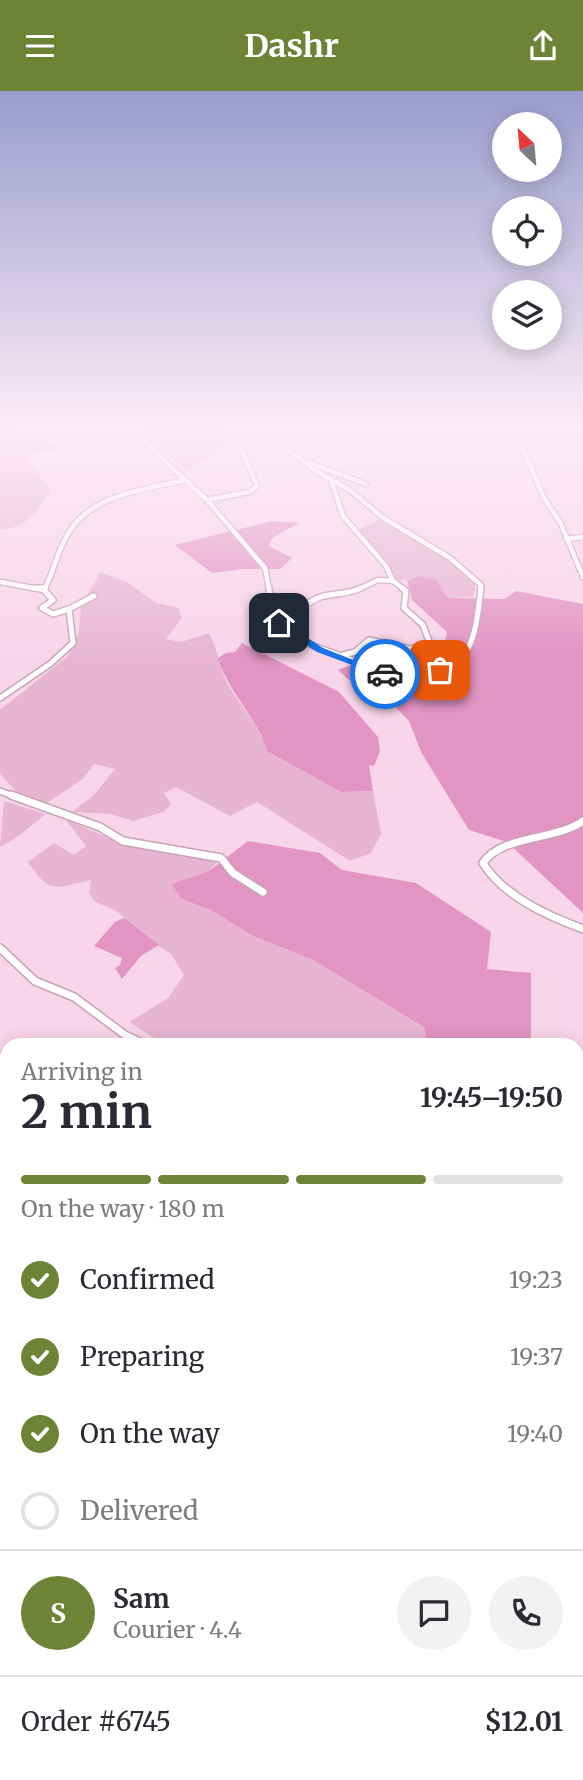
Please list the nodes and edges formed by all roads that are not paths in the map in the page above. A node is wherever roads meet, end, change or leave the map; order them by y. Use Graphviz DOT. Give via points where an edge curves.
graph roads {
  1 [pos="103,503"];
  2 [pos="210,503"];
  3 [pos="339,503"];
  4 [pos="366,503"];
  5 [pos="549,503"];
  6 [pos="583,537"];
  7 [pos="566,539"];
  8 [pos="583,577"];
  9 [pos="393,581"];
  10 [pos="0,582"];
  11 [pos="44,590"];
  12 [pos="93,596"];
  13 [pos="269,601"];
  14 [pos="69,609"];
  15 [pos="339,655"];
  16 [pos="0,698"];
  17 [pos="0,791"];
  18 [pos="583,821"];
  19 [pos="263,892"];
  20 [pos="583,929"];
  21 [pos="0,948"];
  22 [pos="131,1038"];
  1 -- 11 [label="street" via="88,511 68,534"];
  2 -- 13 [label="street" via="268,572"];
  3 -- 9 [label="street" via="343,516 386,566"];
  4 -- 15 [label="street" via="450,558 481,585 465,652 440,670 422,677 395,678"];
  5 -- 7 [label="street"];
  6 -- 7 [label="street"];
  7 -- 8 [label="street"];
  9 -- 13 [label="street" via="378,580 346,595 319,595 309,603"];
  9 -- 15 [label="street" via="406,591 404,608 423,625 430,644 413,650 369,640 349,655"];
  10 -- 11 [label="street"];
  11 -- 14 [label="street" via="53,600 42,608 53,614"];
  12 -- 14 [label="street"];
  13 -- 15 [label="street" via="279,623 320,650"];
  14 -- 16 [label="street" via="73,643"];
  17 -- 19 [label="street" via="100,827 123,841 221,857 233,873"];
  18 -- 20 [label="street" via="563,834 489,854 483,863 495,881 550,916"];
  21 -- 22 [label="street" via="35,981 74,997"];
}
